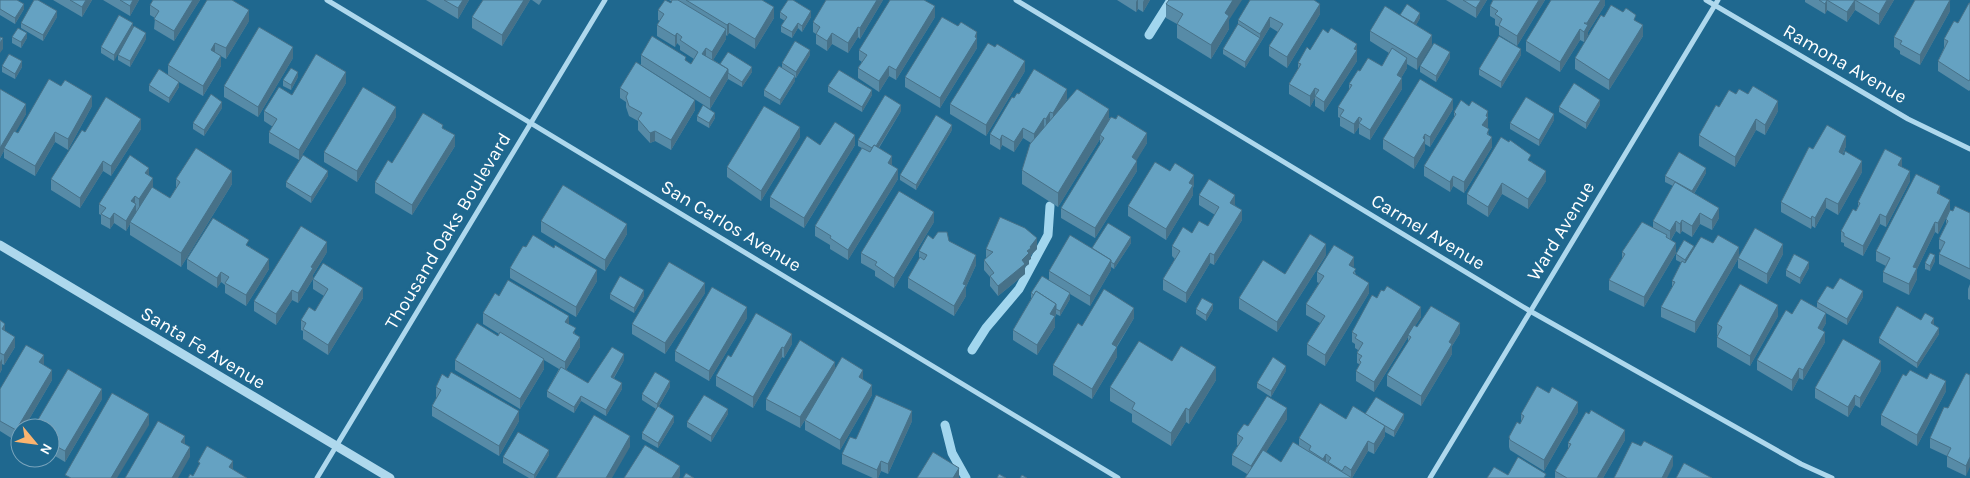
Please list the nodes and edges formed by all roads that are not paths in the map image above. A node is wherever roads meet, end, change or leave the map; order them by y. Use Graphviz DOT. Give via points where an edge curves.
graph roads {
  1 [pos="327,0"];
  2 [pos="605,0"];
  3 [pos="1016,0"];
  4 [pos="1706,0"];
  5 [pos="1716,2"];
  6 [pos="531,122"];
  7 [pos="1970,149"];
  8 [pos="0,245"];
  9 [pos="1530,311"];
  10 [pos="336,446"];
  11 [pos="317,478"];
  12 [pos="390,478"];
  13 [pos="1118,478"];
  14 [pos="1430,478"];
  15 [pos="1832,478"];
  1 -- 6 [label="street, San Carlos Avenue"];
  2 -- 6 [label="street, Thousand Oaks Boulevard"];
  3 -- 9 [label="street, Carmel Avenue"];
  4 -- 5 [label="street, Ramona Avenue"];
  5 -- 7 [label="street, Ramona Avenue" via="1908,118"];
  5 -- 9 [label="street, Ward Avenue"];
  6 -- 10 [label="street, Thousand Oaks Boulevard"];
  6 -- 13 [label="street, San Carlos Avenue"];
  8 -- 10 [label="street, Santa Fe Avenue"];
  9 -- 14 [label="street, Ward Avenue"];
  9 -- 15 [label="street, Carmel Avenue" via="1801,464"];
  10 -- 11 [label="street, Thousand Oaks Boulevard"];
  10 -- 12 [label="street, Santa Fe Avenue"];
}
